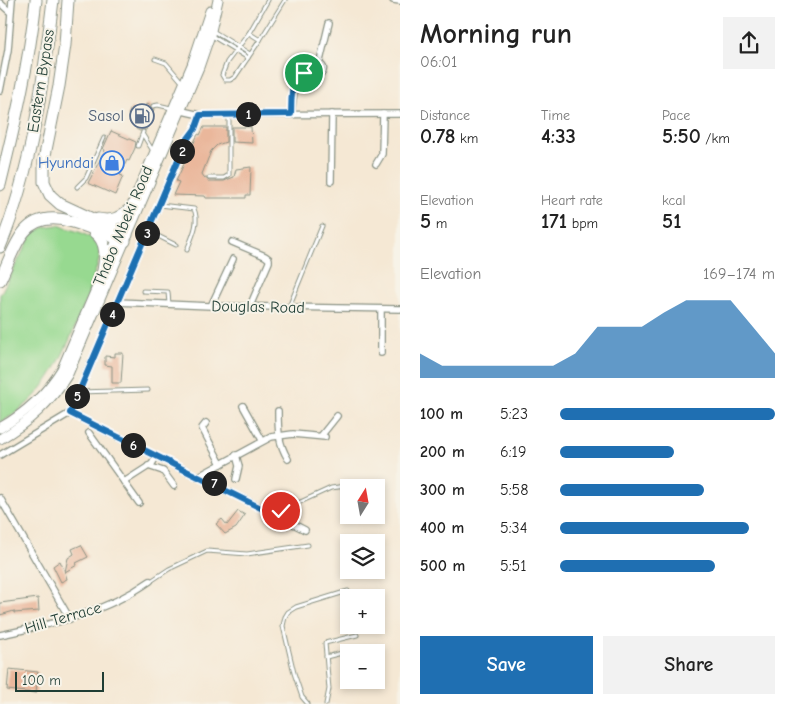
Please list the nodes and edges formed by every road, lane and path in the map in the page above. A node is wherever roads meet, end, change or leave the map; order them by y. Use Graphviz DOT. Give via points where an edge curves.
graph roads {
  1 [pos="12,0"];
  2 [pos="36,0"];
  3 [pos="53,0"];
  4 [pos="68,0"];
  5 [pos="212,0"];
  6 [pos="218,0"];
  7 [pos="268,0"];
  8 [pos="285,0"];
  9 [pos="393,0"];
  10 [pos="400,1"];
  11 [pos="0,3"];
  12 [pos="10,12"];
  13 [pos="329,23"];
  14 [pos="207,31"];
  15 [pos="249,33"];
  16 [pos="260,40"];
  17 [pos="239,47"];
  18 [pos="236,51"];
  19 [pos="249,56"];
  20 [pos="155,59"];
  21 [pos="184,85"];
  22 [pos="0,90"];
  23 [pos="153,106"];
  24 [pos="177,110"];
  25 [pos="229,114"];
  26 [pos="291,114"];
  27 [pos="332,114"];
  28 [pos="383,114"];
  29 [pos="400,114"];
  30 [pos="200,115"];
  31 [pos="104,138"];
  32 [pos="138,146"];
  33 [pos="154,153"];
  34 [pos="376,164"];
  35 [pos="209,178"];
  36 [pos="331,181"];
  37 [pos="0,185"];
  38 [pos="77,187"];
  39 [pos="159,205"];
  40 [pos="130,209"];
  41 [pos="84,221"];
  42 [pos="322,226"];
  43 [pos="148,231"];
  44 [pos="122,237"];
  45 [pos="232,242"];
  46 [pos="176,245"];
  47 [pos="0,247"];
  48 [pos="187,250"];
  49 [pos="232,259"];
  50 [pos="102,276"];
  51 [pos="0,280"];
  52 [pos="143,291"];
  53 [pos="117,302"];
  54 [pos="169,304"];
  55 [pos="211,306"];
  56 [pos="250,306"];
  57 [pos="289,307"];
  58 [pos="381,309"];
  59 [pos="400,309"];
  60 [pos="381,353"];
  61 [pos="148,390"];
  62 [pos="79,392"];
  63 [pos="242,406"];
  64 [pos="278,411"];
  65 [pos="70,413"];
  66 [pos="337,416"];
  67 [pos="206,423"];
  68 [pos="0,428"];
  69 [pos="89,433"];
  70 [pos="278,435"];
  71 [pos="0,439"];
  72 [pos="262,440"];
  73 [pos="0,455"];
  74 [pos="236,455"];
  75 [pos="156,457"];
  76 [pos="288,459"];
  77 [pos="221,464"];
  78 [pos="148,466"];
  79 [pos="199,476"];
  80 [pos="236,480"];
  81 [pos="124,482"];
  82 [pos="174,486"];
  83 [pos="340,487"];
  84 [pos="0,498"];
  85 [pos="139,503"];
  86 [pos="273,514"];
  87 [pos="305,530"];
  88 [pos="308,545"];
  89 [pos="150,581"];
  90 [pos="340,593"];
  91 [pos="70,619"];
  92 [pos="0,635"];
  93 [pos="357,635"];
  94 [pos="340,653"];
  95 [pos="326,656"];
  96 [pos="308,704"];
  97 [pos="326,704"];
  1 -- 12 [label="street"];
  2 -- 37 [label="highway, Eastern Bypass" via="23,86"];
  3 -- 47 [label="highway, Eastern Bypass" via="32,136 18,195"];
  4 -- 41 [label="highway" via="65,44 43,173 50,195"];
  5 -- 14 [label="main road, Thabo Mbeki Road"];
  6 -- 14 [label="main road, Thabo Mbeki Road"];
  7 -- 15 [label="lane"];
  8 -- 16 [label="lane"];
  9 -- 10 [label="street"];
  11 -- 12 [label="street"];
  12 -- 22 [label="street" via="8,50"];
  13 -- 26 [label="street" via="319,65 322,72 300,74 296,78"];
  14 -- 17 [label="lane"];
  14 -- 18 [label="lane"];
  14 -- 21 [label="main road, Thabo Mbeki Road"];
  14 -- 24 [label="main road, Thabo Mbeki Road" via="202,58"];
  15 -- 16 [label="lane"];
  15 -- 17 [label="lane"];
  16 -- 19 [label="lane"];
  17 -- 18 [label="lane"];
  17 -- 19 [label="lane"];
  18 -- 19 [label="lane"];
  18 -- 19 [label="lane" via="224,67 222,74 225,80 233,79"];
  20 -- 21 [label="lane" via="166,63"];
  21 -- 24 [label="main road, Thabo Mbeki Road"];
  23 -- 24 [label="lane"];
  24 -- 30 [label="street"];
  24 -- 33 [label="main road, Thabo Mbeki Road"];
  24 -- 44 [label="main road, Thabo Mbeki Road"];
  25 -- 26 [label="street"];
  25 -- 30 [label="street"];
  25 -- 35 [label="lane" via="230,175"];
  26 -- 27 [label="street"];
  27 -- 28 [label="street"];
  27 -- 36 [label="street"];
  28 -- 29 [label="street"];
  28 -- 34 [label="street" via="382,154"];
  30 -- 39 [label="street"];
  31 -- 38 [label="lane" via="86,178"];
  32 -- 33 [label="lane" via="143,133"];
  33 -- 40 [label="main road, Thabo Mbeki Road"];
  39 -- 43 [label="street"];
  39 -- 48 [label="lane" via="194,209 195,228"];
  40 -- 41 [label="highway" via="112,220"];
  40 -- 44 [label="main road, Thabo Mbeki Road"];
  41 -- 44 [label="highway"];
  41 -- 50 [label="highway" via="102,240 105,256"];
  41 -- 51 [label="highway" via="52,218 32,225 24,232"];
  42 -- 57 [label="lane"];
  43 -- 46 [label="lane"];
  43 -- 53 [label="street"];
  44 -- 50 [label="main road, Thabo Mbeki Road"];
  44 -- 71 [label="main road, Thabo Mbeki Road" via="80,346 60,388 34,416"];
  45 -- 56 [label="street" via="269,259"];
  49 -- 55 [label="street"];
  50 -- 68 [label="main road, Thabo Mbeki Road" via="52,385 30,408"];
  52 -- 54 [label="lane" via="168,292"];
  53 -- 54 [label="street, Douglas Road"];
  53 -- 62 [label="street"];
  54 -- 55 [label="street, Douglas Road"];
  55 -- 56 [label="street, Douglas Road"];
  56 -- 57 [label="street, Douglas Road"];
  57 -- 58 [label="street, Douglas Road"];
  58 -- 59 [label="street, Douglas Road"];
  58 -- 60 [label="street"];
  61 -- 62 [label="lane"];
  62 -- 65 [label="street"];
  63 -- 72 [label="street"];
  64 -- 70 [label="street"];
  65 -- 73 [label="street"];
  65 -- 75 [label="street"];
  66 -- 70 [label="street" via="323,436"];
  67 -- 77 [label="street" via="202,428"];
  69 -- 81 [label="street"];
  70 -- 72 [label="street"];
  70 -- 76 [label="street"];
  72 -- 74 [label="street"];
  74 -- 77 [label="street"];
  74 -- 80 [label="street" via="239,466"];
  75 -- 78 [label="street"];
  75 -- 79 [label="street"];
  77 -- 79 [label="street"];
  78 -- 81 [label="street"];
  78 -- 82 [label="street" via="163,471"];
  79 -- 86 [label="street"];
  81 -- 85 [label="street"];
  83 -- 86 [label="lane" via="330,488"];
  84 -- 91 [label="street"];
  86 -- 87 [label="street"];
  88 -- 89 [label="lane" via="247,554 207,551"];
  89 -- 91 [label="street, Hill Terrace" via="116,603"];
  90 -- 96 [label="lane" via="296,607 285,618 283,626 294,673 302,697"];
  91 -- 92 [label="street, Hill Terrace"];
  93 -- 95 [label="lane" via="326,642"];
  94 -- 95 [label="lane"];
  95 -- 97 [label="lane" via="329,689"];
}
